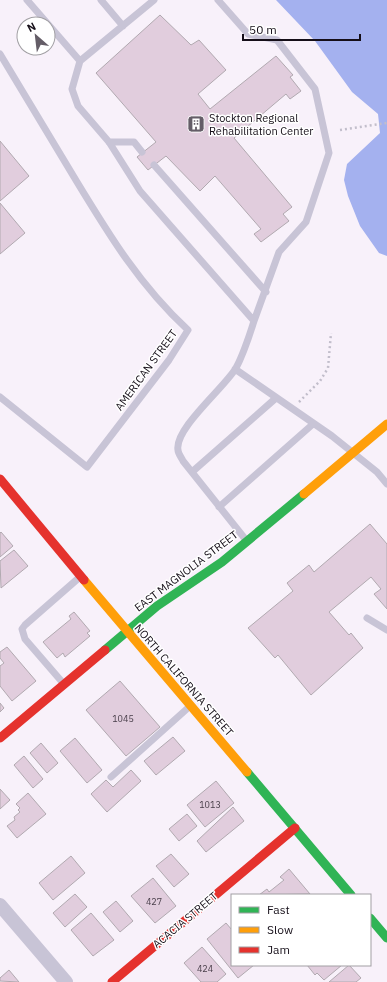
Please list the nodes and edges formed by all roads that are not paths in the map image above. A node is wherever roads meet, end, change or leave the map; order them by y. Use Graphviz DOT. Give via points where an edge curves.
graph roads {
  1 [pos="27,0"];
  2 [pos="101,0"];
  3 [pos="154,0"];
  4 [pos="218,0"];
  5 [pos="123,26"];
  6 [pos="0,54"];
  7 [pos="80,61"];
  8 [pos="109,142"];
  9 [pos="142,152"];
  10 [pos="154,165"];
  11 [pos="266,292"];
  12 [pos="254,322"];
  13 [pos="235,369"];
  14 [pos="0,397"];
  15 [pos="276,398"];
  16 [pos="313,424"];
  17 [pos="387,424"];
  18 [pos="352,453"];
  19 [pos="192,472"];
  20 [pos="0,479"];
  21 [pos="387,484"];
  22 [pos="219,507"];
  23 [pos="246,541"];
  24 [pos="81,576"];
  25 [pos="367,618"];
  26 [pos="387,630"];
  27 [pos="127,632"];
  28 [pos="64,685"];
  29 [pos="190,706"];
  30 [pos="0,738"];
  31 [pos="111,777"];
  32 [pos="295,828"];
  33 [pos="350,894"];
  34 [pos="0,905"];
  35 [pos="371,919"];
  36 [pos="385,932"];
  37 [pos="66,982"];
  38 [pos="112,982"];
  1 -- 7 [label="lane"];
  2 -- 5 [label="lane"];
  3 -- 5 [label="lane"];
  4 -- 11 [label="lane" via="248,34 277,40 315,89 328,153 306,222 280,252"];
  5 -- 7 [label="lane"];
  6 -- 14 [label="lane, AMERICAN STREET" via="112,241 141,280 188,330 87,467"];
  7 -- 8 [label="lane" via="72,89 78,106"];
  8 -- 9 [label="lane" via="134,142"];
  8 -- 12 [label="lane" via="140,191"];
  10 -- 11 [label="lane"];
  11 -- 12 [label="lane"];
  12 -- 13 [label="lane"];
  13 -- 15 [label="lane"];
  13 -- 19 [label="lane" via="188,425 178,441 178,450"];
  15 -- 16 [label="lane"];
  15 -- 19 [label="lane"];
  16 -- 18 [label="lane"];
  16 -- 22 [label="lane"];
  17 -- 18 [label="street, EAST MAGNOLIA STREET"];
  18 -- 21 [label="lane" via="377,472"];
  18 -- 23 [label="street, EAST MAGNOLIA STREET"];
  19 -- 22 [label="lane"];
  20 -- 24 [label="street, NORTH CALIFORNIA STREET"];
  22 -- 23 [label="lane"];
  23 -- 27 [label="street, EAST MAGNOLIA STREET" via="222,562 157,606"];
  24 -- 27 [label="street, NORTH CALIFORNIA STREET"];
  24 -- 28 [label="lane" via="22,630 26,639"];
  25 -- 26 [label="lane"];
  27 -- 28 [label="street, EAST MAGNOLIA STREET"];
  27 -- 29 [label="street, NORTH CALIFORNIA STREET"];
  28 -- 30 [label="street, EAST MAGNOLIA STREET"];
  29 -- 31 [label="lane"];
  29 -- 32 [label="street, NORTH CALIFORNIA STREET"];
  32 -- 33 [label="street, NORTH CALIFORNIA STREET"];
  32 -- 38 [label="street, ACACIA STREET"];
  34 -- 37 [label="street"];
  35 -- 36 [label="street"];
}
